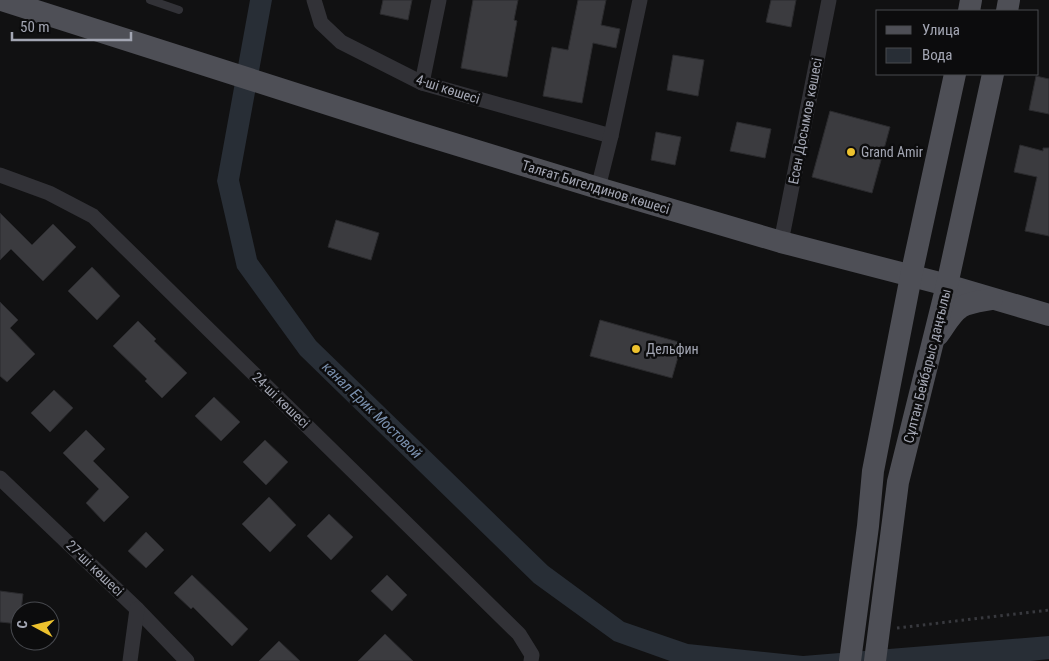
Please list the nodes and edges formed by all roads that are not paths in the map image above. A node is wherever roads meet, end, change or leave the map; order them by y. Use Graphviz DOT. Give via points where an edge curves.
graph roads {
  1 [pos="2,0"];
  2 [pos="150,0"];
  3 [pos="314,0"];
  4 [pos="439,0"];
  5 [pos="640,0"];
  6 [pos="829,0"];
  7 [pos="179,10"];
  8 [pos="955,75"];
  9 [pos="993,75"];
  10 [pos="422,83"];
  11 [pos="611,136"];
  12 [pos="0,175"];
  13 [pos="598,188"];
  14 [pos="781,242"];
  15 [pos="957,243"];
  16 [pos="918,244"];
  17 [pos="870,266"];
  18 [pos="911,276"];
  19 [pos="948,286"];
  20 [pos="993,299"];
  21 [pos="1049,315"];
  22 [pos="902,325"];
  23 [pos="934,340"];
  24 [pos="0,478"];
  25 [pos="137,609"];
  26 [pos="130,661"];
  27 [pos="187,661"];
  28 [pos="532,661"];
  29 [pos="850,661"];
  30 [pos="875,661"];
  1 -- 13 [label="main road, Талғат Бигелдинов көшесі"];
  2 -- 7 [label="lane"];
  3 -- 10 [label="street, 4-ші көшесі" via="321,23 341,42"];
  4 -- 10 [label="street"];
  5 -- 11 [label="street"];
  6 -- 14 [label="street, Есен Досымов көшесі"];
  8 -- 16 [label="main road, Сұлтан Бейбарыс даңғылы"];
  9 -- 15 [label="main road, Сұлтан Бейбарыс даңғылы"];
  10 -- 11 [label="street, 4-ші көшесі"];
  11 -- 13 [label="street"];
  12 -- 28 [label="street, 24-ші көшесі" via="49,193 93,216 519,634 532,655"];
  13 -- 14 [label="main road, Талғат Бигелдинов көшесі"];
  14 -- 17 [label="main road, Талғат Бигелдинов көшесі"];
  15 -- 19 [label="main road, Сұлтан Бейбарыс даңғылы"];
  15 -- 20 [label="main road" via="959,266 965,279"];
  16 -- 17 [label="main road" via="899,261"];
  16 -- 18 [label="main road, Сұлтан Бейбарыс даңғылы"];
  17 -- 18 [label="main road, Талғат Бигелдинов көшесі"];
  17 -- 22 [label="main road" via="888,279 895,291"];
  18 -- 19 [label="main road, Талғат Бигелдинов көшесі"];
  18 -- 22 [label="main road, Сұлтан Бейбарыс даңғылы"];
  19 -- 20 [label="main road, Талғат Бигелдинов көшесі"];
  19 -- 23 [label="main road, Сұлтан Бейбарыс даңғылы"];
  20 -- 21 [label="main road, Талғат Бигелдинов көшесі"];
  20 -- 23 [label="main road" via="960,308"];
  22 -- 29 [label="main road, Сұлтан Бейбарыс даңғылы" via="873,471"];
  23 -- 30 [label="main road, Сұлтан Бейбарыс даңғылы" via="898,482"];
  24 -- 25 [label="street, 27-ші көшесі"];
  25 -- 26 [label="street"];
  25 -- 27 [label="street, 27-ші көшесі"];
}
